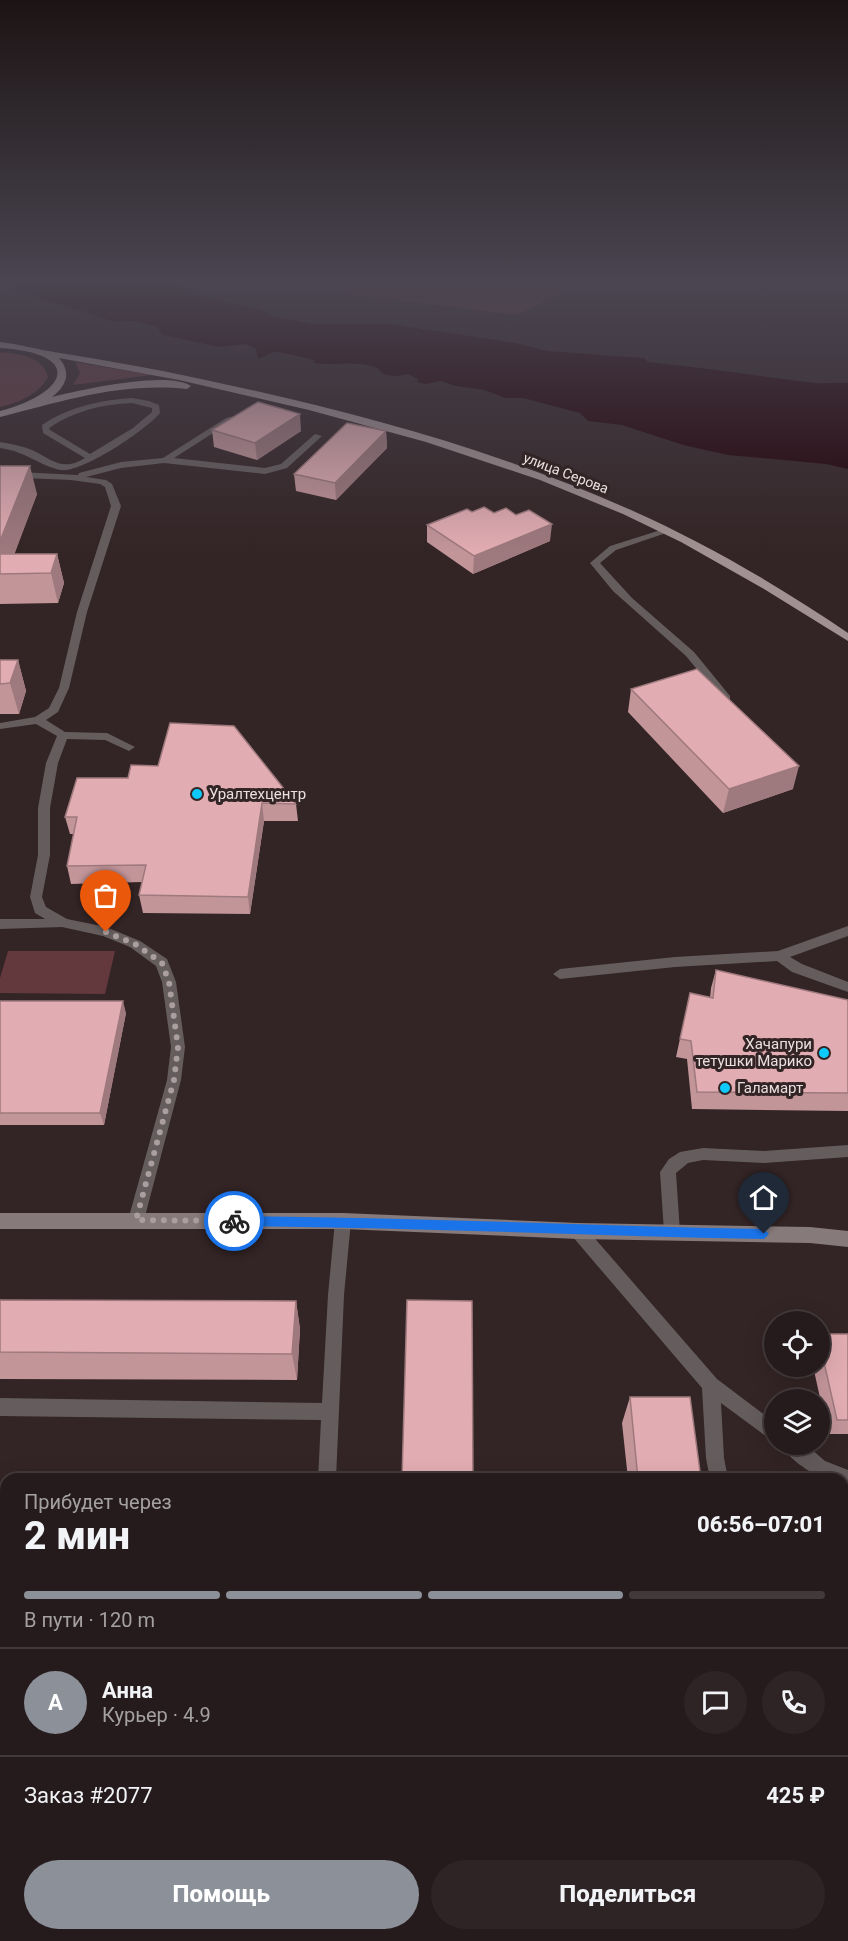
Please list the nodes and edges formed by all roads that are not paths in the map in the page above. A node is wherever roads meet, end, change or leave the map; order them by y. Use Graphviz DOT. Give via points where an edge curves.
graph roads {
  1 [pos="63,372"];
  2 [pos="157,372"];
  3 [pos="250,393"];
  4 [pos="25,407"];
  5 [pos="0,414"];
  6 [pos="259,415"];
  7 [pos="318,436"];
  8 [pos="0,445"];
  9 [pos="91,458"];
  10 [pos="164,460"];
  11 [pos="0,474"];
  12 [pos="71,477"];
  13 [pos="668,531"];
  14 [pos="848,638"];
  15 [pos="726,698"];
  16 [pos="38,720"];
  17 [pos="0,726"];
  18 [pos="63,735"];
  19 [pos="129,747"];
  20 [pos="64,923"];
  21 [pos="0,924"];
  22 [pos="848,931"];
  23 [pos="778,956"];
  24 [pos="560,974"];
  25 [pos="848,987"];
  26 [pos="848,1150"];
  27 [pos="136,1220"];
  28 [pos="0,1221"];
  29 [pos="343,1221"];
  30 [pos="578,1231"];
  31 [pos="672,1232"];
  32 [pos="848,1239"];
  33 [pos="711,1385"];
  34 [pos="0,1407"];
  35 [pos="331,1412"];
  36 [pos="764,1425"];
  37 [pos="804,1455"];
  38 [pos="327,1473"];
  39 [pos="718,1473"];
  40 [pos="834,1473"];
  1 -- 4 [label="main road" via="56,389"];
  2 -- 3 [label="main road, улица Серова"];
  3 -- 4 [label="main road, улица Серова" via="132,384 84,391"];
  3 -- 13 [label="main road, улица Серова" via="379,426 520,470"];
  4 -- 5 [label="main road"];
  6 -- 10 [label="lane" via="233,417"];
  7 -- 10 [label="lane" via="284,466 265,471"];
  8 -- 9 [label="lane" via="27,451 64,468"];
  9 -- 9 [label="lane" via="140,430 156,413 156,407 145,401 112,403 82,409 45,427"];
  10 -- 12 [label="lane"];
  11 -- 12 [label="lane"];
  12 -- 16 [label="lane" via="103,482 109,486 116,506 82,612 64,688 54,710"];
  13 -- 14 [label="main road, улица Серова" via="784,594"];
  13 -- 15 [label="lane" via="613,548 595,563 641,614 691,655"];
  16 -- 17 [label="lane"];
  16 -- 18 [label="lane"];
  18 -- 19 [label="lane" via="107,737"];
  18 -- 20 [label="lane" via="46,792 44,855 36,897 40,910"];
  20 -- 21 [label="lane"];
  20 -- 27 [label="lane" via="106,932 135,944 162,963 169,982 178,1047 174,1080"];
  22 -- 23 [label="lane"];
  23 -- 24 [label="lane"];
  23 -- 25 [label="lane" via="797,968"];
  26 -- 31 [label="lane" via="772,1157 685,1156 668,1172"];
  27 -- 28 [label="main road"];
  27 -- 29 [label="main road"];
  29 -- 30 [label="main road"];
  29 -- 35 [label="lane"];
  30 -- 31 [label="main road"];
  30 -- 33 [label="lane"];
  31 -- 32 [label="main road"];
  33 -- 36 [label="lane"];
  33 -- 39 [label="lane"];
  34 -- 35 [label="lane"];
  35 -- 38 [label="lane"];
  37 -- 40 [label="lane"];
}
